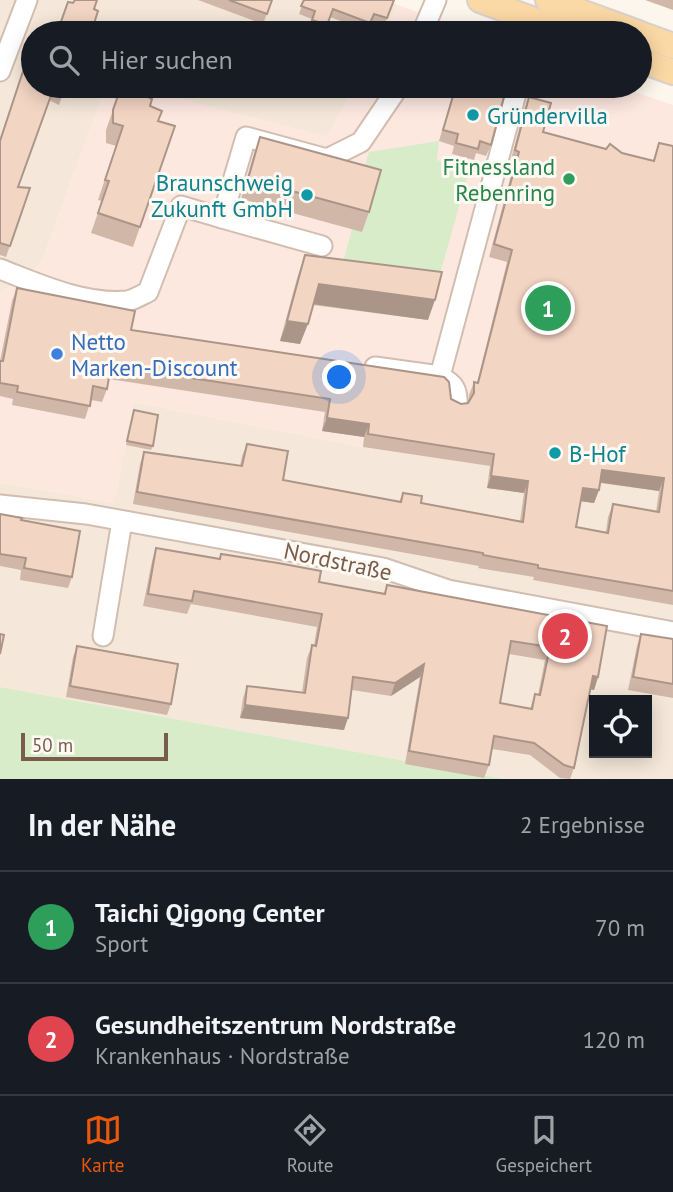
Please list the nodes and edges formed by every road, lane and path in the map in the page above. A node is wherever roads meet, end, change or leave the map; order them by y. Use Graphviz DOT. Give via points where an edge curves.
graph roads {
  1 [pos="27,0"];
  2 [pos="436,0"];
  3 [pos="480,0"];
  4 [pos="540,14"];
  5 [pos="427,21"];
  6 [pos="575,21"];
  7 [pos="652,39"];
  8 [pos="673,46"];
  9 [pos="652,64"];
  10 [pos="0,72"];
  11 [pos="673,72"];
  12 [pos="391,98"];
  13 [pos="515,98"];
  14 [pos="222,218"];
  15 [pos="322,246"];
  16 [pos="0,269"];
  17 [pos="358,365"];
  18 [pos="440,376"];
  19 [pos="457,405"];
  20 [pos="0,505"];
  21 [pos="122,521"];
  22 [pos="673,632"];
  23 [pos="103,636"];
  1 -- 10 [label="street"];
  2 -- 5 [label="street"];
  3 -- 4 [label="main road"];
  4 -- 6 [label="main road"];
  7 -- 8 [label="main road"];
  9 -- 11 [label="main road"];
  12 -- 14 [label="street" via="361,142 327,159 246,137"];
  13 -- 18 [label="street"];
  14 -- 15 [label="street"];
  14 -- 16 [label="street" via="181,206 148,292 131,301 73,294"];
  17 -- 18 [label="street"];
  18 -- 19 [label="street" via="458,391"];
  20 -- 21 [label="street, Nordstraße"];
  21 -- 22 [label="street, Nordstraße" via="383,568 448,590"];
  21 -- 23 [label="street"];
}
